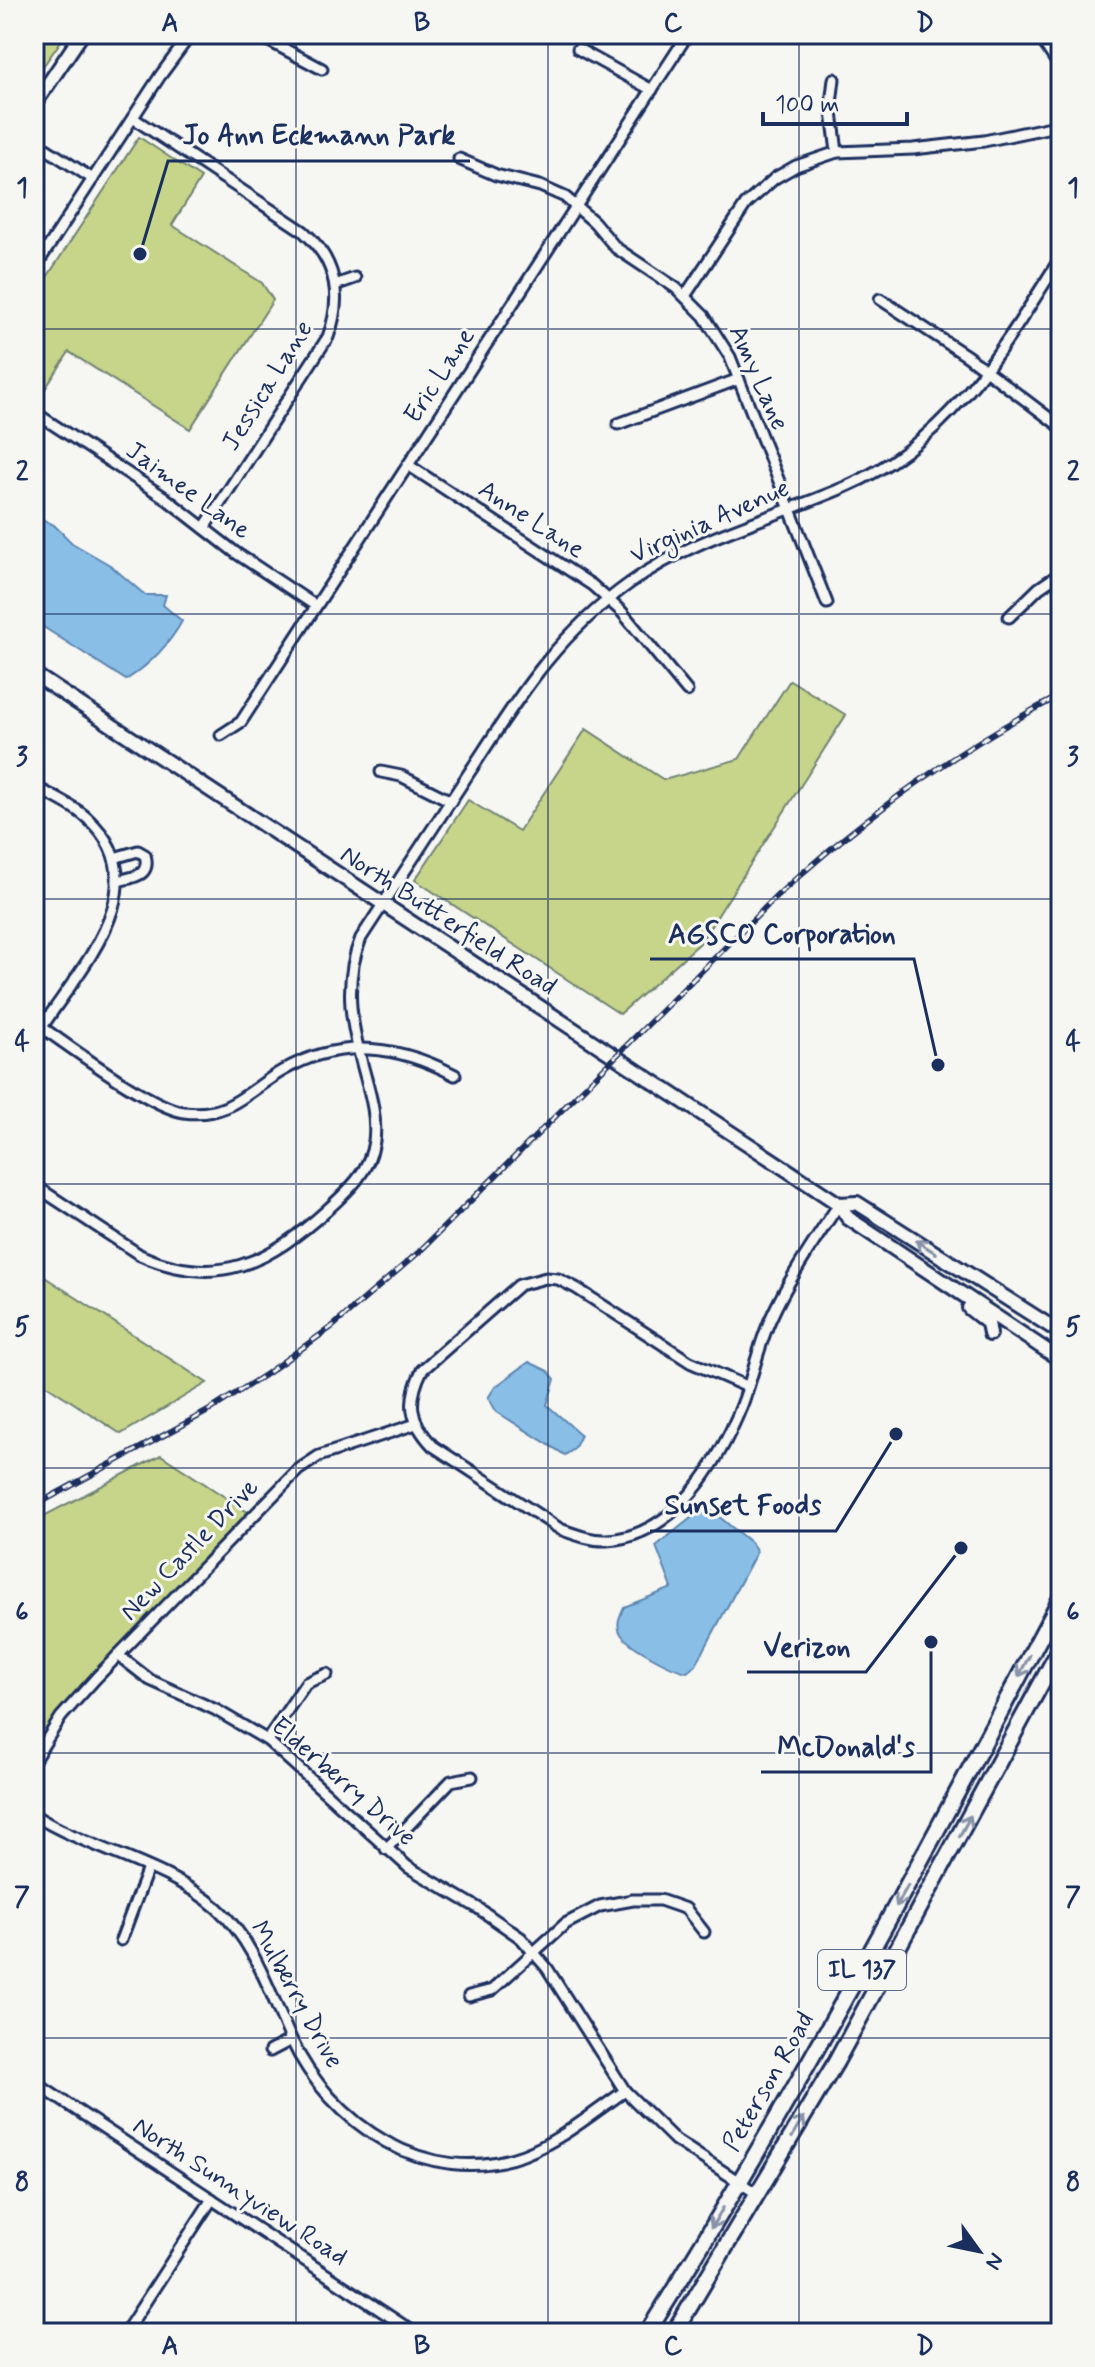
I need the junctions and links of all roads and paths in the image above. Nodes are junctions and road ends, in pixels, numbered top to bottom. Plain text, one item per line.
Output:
1 (82, 34) edge
2 (191, 34) edge
3 (256, 34) edge
4 (688, 34) edge
5 (1038, 34) edge
6 (578, 49) dead end
7 (322, 69) dead end
8 (1061, 69) edge
9 (834, 79) dead end
10 (652, 90) junction
11 (34, 105) edge
12 (133, 118) junction
13 (1061, 125) edge
14 (34, 141) edge
15 (837, 152) junction
16 (459, 159) dead end
17 (93, 179) junction
18 (576, 206) junction
19 (1061, 257) edge
20 (34, 269) edge
21 (355, 278) dead end
22 (335, 285) junction
23 (685, 296) junction
24 (880, 299) dead end
25 (986, 371) junction
26 (739, 379) junction
27 (34, 412) edge
28 (618, 424) dead end
29 (1061, 427) edge
30 (408, 465) junction
31 (790, 509) junction
32 (204, 528) junction
33 (1061, 573) edge
34 (609, 599) junction
35 (827, 603) dead end
36 (316, 606) junction
37 (1009, 617) dead end
38 (34, 674) edge
39 (687, 691) dead end
40 (221, 735) dead end
41 (381, 772) dead end
42 (34, 786) edge
43 (451, 801) junction
44 (114, 858) junction
45 (117, 881) junction
46 (383, 904) junction
47 (38, 1024) edge
48 (358, 1049) junction
49 (455, 1075) dead end
50 (34, 1185) edge
51 (839, 1204) junction
52 (905, 1256) junction
53 (992, 1289) junction
54 (1008, 1325) junction
55 (1061, 1333) edge
56 (990, 1334) dead end
57 (1061, 1360) edge
58 (748, 1387) junction
59 (416, 1424) junction
60 (1061, 1598) edge
61 (1061, 1647) edge
62 (118, 1655) junction
63 (327, 1674) dead end
64 (267, 1740) junction
65 (34, 1760) edge
66 (472, 1777) dead end
67 (34, 1815) edge
68 (386, 1849) junction
69 (148, 1868) junction
70 (704, 1932) dead end
71 (121, 1940) dead end
72 (533, 1952) junction
73 (469, 1996) dead end
74 (291, 2040) junction
75 (270, 2051) dead end
76 (38, 2084) edge
77 (625, 2091) junction
78 (34, 2100) edge
79 (739, 2182) junction
80 (759, 2195) junction
81 (212, 2199) junction
82 (396, 2321) junction
83 (125, 2333) edge
84 (389, 2333) edge
85 (415, 2333) edge
86 (647, 2333) edge
87 (674, 2333) edge

1 - 11 main road
2 - 12 street
3 - 7 street
4 - 10 street, Eric Lane
5 - 8 street
6 - 10 street
9 - 15 street
10 - 18 street, Eric Lane
12 - 17 street
12 - 22 street, Jessica Lane
13 - 15 street
14 - 17 street
15 - 23 street
16 - 18 street, Amy Lane
17 - 20 street
18 - 23 street, Amy Lane
18 - 30 street, Eric Lane
19 - 25 street, Virginia Avenue
21 - 22 street
22 - 32 street, Jessica Lane
23 - 26 street, Amy Lane
24 - 25 street
25 - 29 street
25 - 31 street, Virginia Avenue
26 - 28 street
26 - 31 street, Amy Lane
27 - 32 street, Jaimee Lane
30 - 34 street, Anne Lane
30 - 36 street, Eric Lane
31 - 34 street, Virginia Avenue
31 - 35 street, Amy Lane
32 - 36 street, Jaimee Lane
33 - 37 street
34 - 39 street, Anne Lane
34 - 43 street, Virginia Avenue
36 - 40 street, Eric Lane
38 - 46 main road, North Butterfield Road
41 - 43 street
42 - 44 street
43 - 46 street, Virginia Avenue
44 - 45 street
44 - 45 street
45 - 47 street
46 - 48 street, Virginia Avenue
46 - 51 main road, North Butterfield Road
47 - 48 street
48 - 49 street
48 - 50 street, Virginia Avenue
51 - 52 main road, North Butterfield Road
53 -> 51 main road, North Butterfield Road
51 - 58 street
52 - 54 main road, North Butterfield Road
52 - 56 main road
53 - 54 main road
53 - 55 main road, North Butterfield Road
54 - 57 main road, North Butterfield Road
58 - 59 street
58 - 59 street
59 - 62 street, New Castle Drive
60 -> 79 main road, Peterson Road / IL 137
80 -> 61 main road, Peterson Road / IL 137
62 - 64 street, Elderberry Drive
62 - 65 street, New Castle Drive
63 - 64 street
64 - 68 street, Elderberry Drive
66 - 68 street
67 - 69 street, Mulberry Drive
68 - 72 street, Elderberry Drive
69 - 71 street
69 - 74 street, Mulberry Drive
70 - 72 street
72 - 73 street
72 - 77 street
74 - 75 street
74 - 77 street, Mulberry Drive
76 - 78 street
76 - 81 street, North Sunnyview Road
77 - 79 street
79 - 80 street
79 -> 86 main road, Peterson Road / IL 137
80 - 87 main road, Peterson Road / IL 137
81 - 82 street, North Sunnyview Road
81 - 83 street
82 - 84 street
82 - 85 street, North Sunnyview Road

